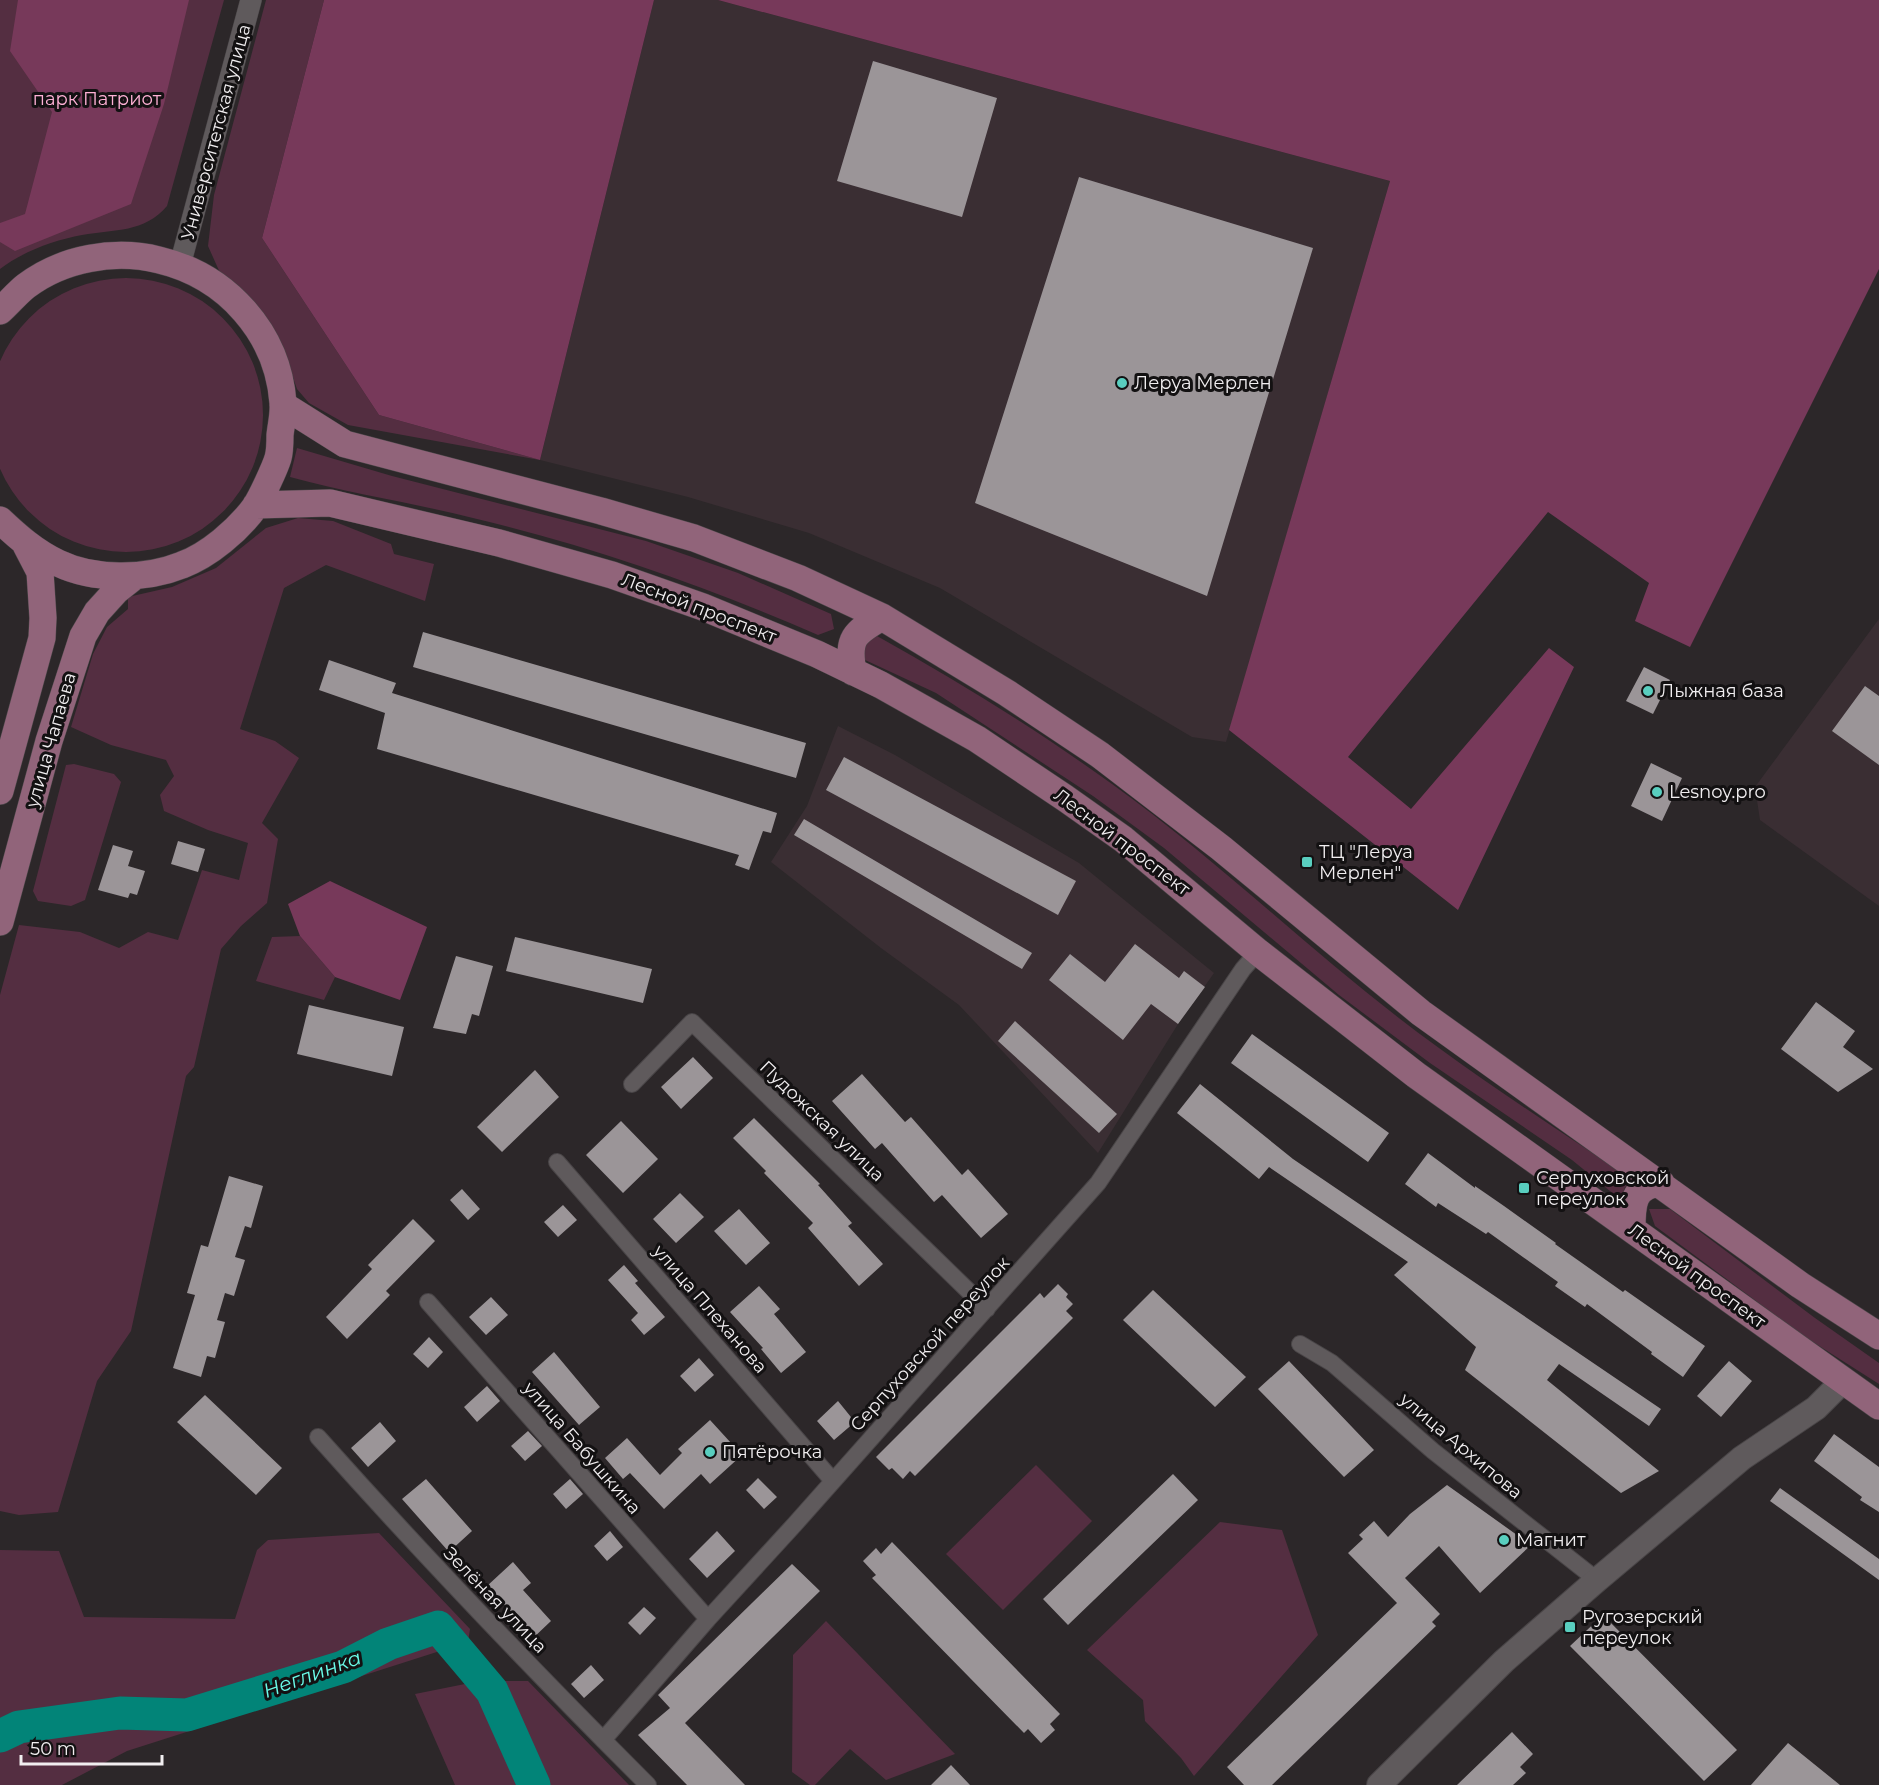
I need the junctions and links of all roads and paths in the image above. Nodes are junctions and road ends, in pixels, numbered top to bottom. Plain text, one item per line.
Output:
1 (251, 0) edge
2 (180, 265) junction
3 (0, 311) edge
4 (284, 405) junction
5 (256, 506) junction
6 (0, 520) edge
7 (26, 545) junction
8 (135, 576) junction
9 (838, 597) junction
10 (882, 617) junction
11 (817, 654) junction
12 (853, 672) junction
13 (2, 780) edge
14 (0, 922) edge
15 (1258, 952) junction
16 (632, 1084) dead end
17 (557, 1162) dead end
18 (1661, 1183) junction
19 (1632, 1229) junction
20 (428, 1302) dead end
21 (987, 1309) junction
22 (1879, 1336) edge
23 (1300, 1344) dead end
24 (1842, 1382) junction
25 (1879, 1406) edge
26 (318, 1437) dead end
27 (833, 1481) junction
28 (1597, 1580) junction
29 (708, 1619) junction
30 (603, 1740) junction
31 (648, 1785) edge
32 (1379, 1785) edge

1 - 2 street, Университетская улица
2 - 3 main road
2 - 4 main road
4 - 5 main road
4 - 9 main road
5 - 8 main road
5 - 11 main road, Лесной проспект
6 - 7 main road
7 - 8 main road
7 - 13 main road, улица Чапаева
8 - 14 main road, улица Чапаева
9 - 10 main road
9 - 11 main road
10 - 12 main road
10 - 18 main road
11 - 12 main road, Лесной проспект
12 - 15 main road, Лесной проспект
15 - 19 main road, Лесной проспект
15 - 21 street, Серпуховской переулок
16 - 21 street, Пудожская улица
17 - 27 street, улица Плеханова
18 - 19 main road
18 - 22 main road
19 - 24 main road, Лесной проспект
20 - 29 street, улица Бабушкина
21 - 27 street, Серпуховской переулок
23 - 28 street, улица Архипова
24 - 25 main road, Лесной проспект
24 - 28 main road
26 - 30 street, Зелёная улица
27 - 29 street, Серпуховской переулок
28 - 32 main road
29 - 30 street, Серпуховской переулок
30 - 31 street, Зелёная улица

